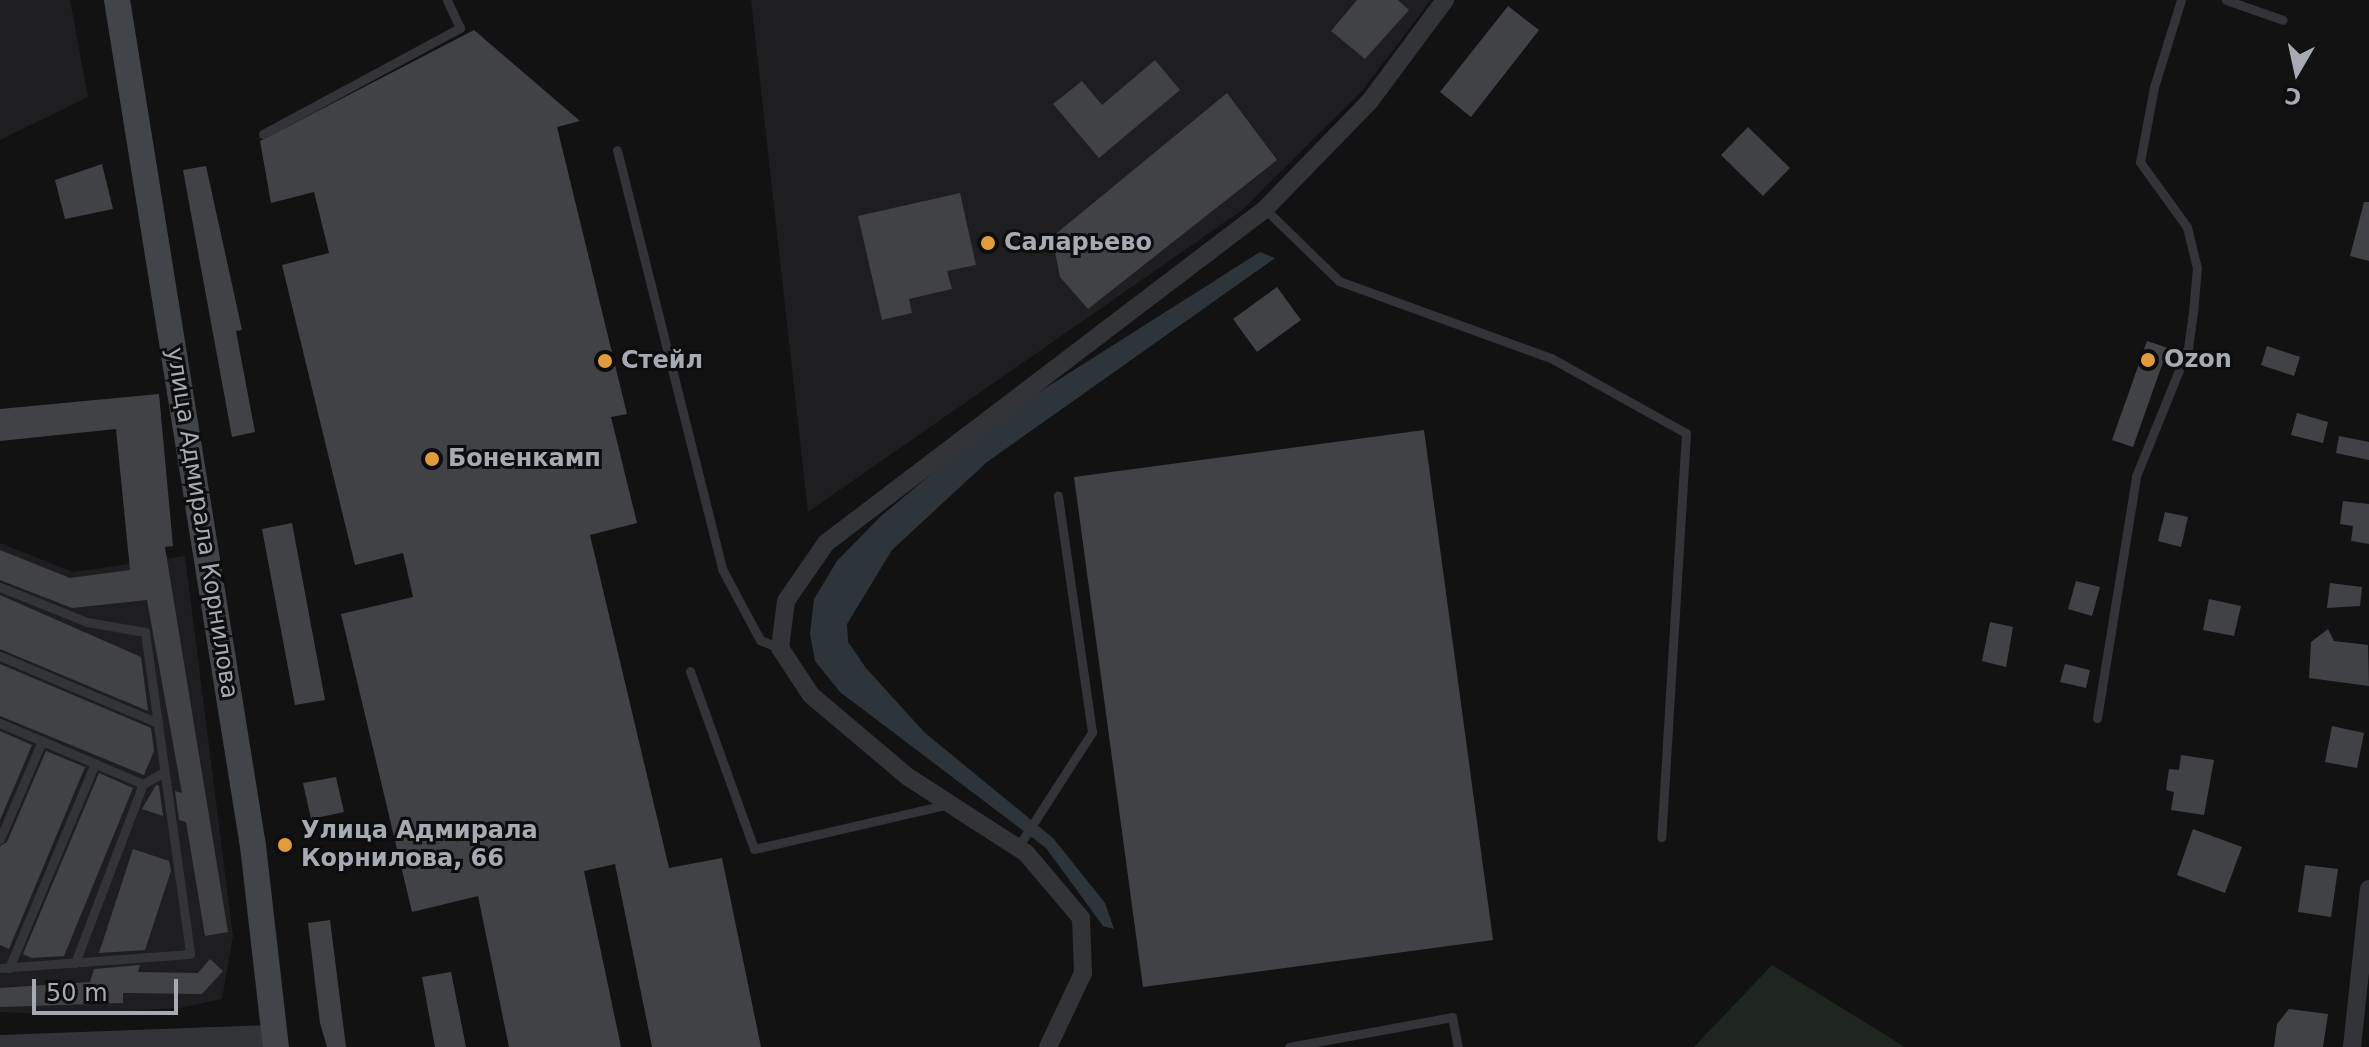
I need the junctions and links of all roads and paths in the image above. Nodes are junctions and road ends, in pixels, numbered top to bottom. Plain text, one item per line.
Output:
1 (117, 0) edge
2 (447, 0) edge
3 (1445, 0) edge
4 (2181, 0) edge
5 (2226, 0) edge
6 (2283, 20) dead end
7 (263, 134) dead end
8 (617, 150) dead end
9 (1265, 209) junction
10 (1058, 495) dead end
11 (0, 587) edge
12 (780, 648) junction
13 (0, 656) edge
14 (690, 671) dead end
15 (2097, 718) dead end
16 (0, 723) edge
17 (158, 723) junction
18 (42, 741) junction
19 (95, 763) junction
20 (164, 772) junction
21 (143, 784) junction
22 (952, 803) junction
23 (1661, 837) dead end
24 (0, 839) edge
25 (1018, 847) junction
26 (2369, 889) edge
27 (75, 963) junction
28 (4, 968) edge
29 (275, 1042) edge
30 (0, 1047) edge
31 (1048, 1047) edge
32 (1289, 1047) edge
33 (1458, 1047) edge
34 (2352, 1047) edge

1 - 29 main road, улица Адмирала Корнилова
2 - 7 lane
3 - 9 street
4 - 15 lane
5 - 6 lane
8 - 12 lane
9 - 12 street
9 - 23 lane
10 - 25 lane
11 - 17 lane
12 - 22 street
13 - 17 lane
14 - 22 lane
16 - 18 lane
17 - 20 lane
18 - 19 lane
18 - 24 lane
19 - 21 lane
19 - 28 lane
20 - 21 lane
20 - 27 lane
21 - 27 lane
22 - 25 street
25 - 31 street
26 - 34 street
27 - 28 lane
29 - 30 street
32 - 33 lane

